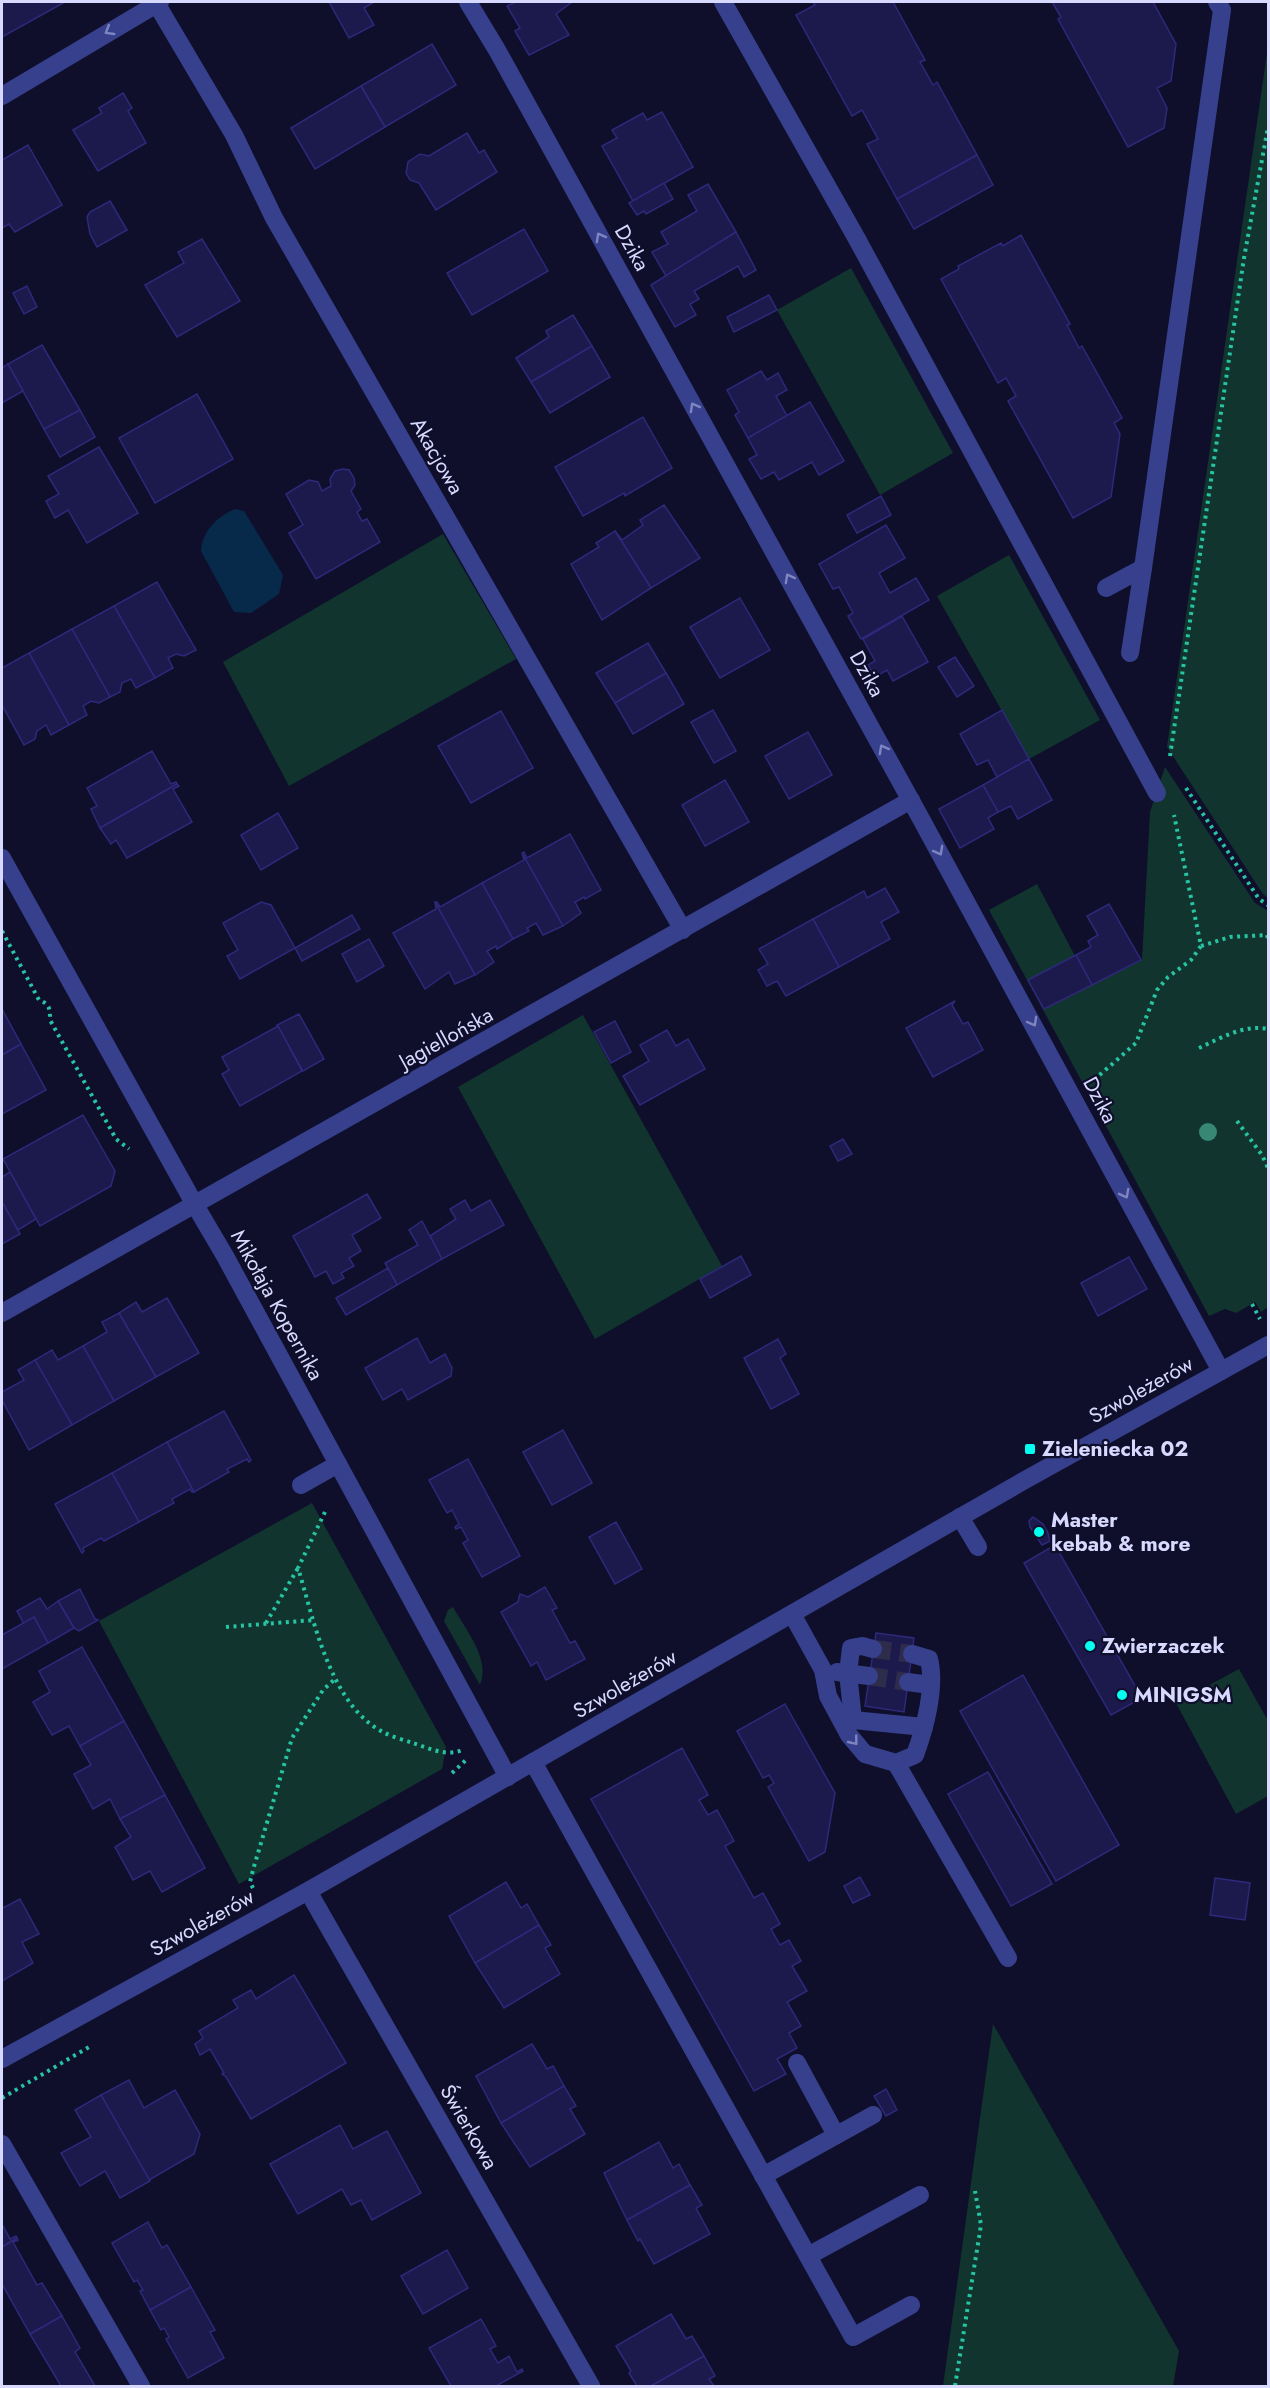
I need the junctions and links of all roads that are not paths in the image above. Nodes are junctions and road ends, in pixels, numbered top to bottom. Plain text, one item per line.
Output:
1 (158, 2) edge
2 (468, 2) edge
3 (723, 2) edge
4 (1221, 4) edge
5 (2, 96) edge
6 (1143, 568) junction
7 (1106, 588) dead end
8 (1130, 653) dead end
9 (1157, 793) dead end
10 (911, 800) junction
11 (2, 858) edge
12 (683, 930) junction
13 (195, 1205) junction
14 (2, 1313) edge
15 (1269, 1345) edge
16 (1221, 1371) junction
17 (338, 1464) junction
18 (301, 1485) dead end
19 (960, 1517) junction
20 (978, 1547) dead end
21 (792, 1614) junction
22 (873, 1649) tunnel mouth
23 (912, 1654) tunnel mouth
24 (823, 1670) junction
25 (848, 1673) junction
26 (869, 1676) tunnel mouth
27 (908, 1682) tunnel mouth
28 (930, 1685) junction
29 (924, 1727) junction
30 (533, 1762) junction
31 (896, 1763) junction
32 (507, 1777) junction
33 (308, 1891) junction
34 (1008, 1958) dead end
35 (2, 2059) edge
36 (797, 2063) dead end
37 (873, 2115) dead end
38 (836, 2135) junction
39 (2, 2144) edge
40 (763, 2176) junction
41 (920, 2195) dead end
42 (808, 2256) junction
43 (911, 2305) dead end
44 (141, 2386) edge
45 (591, 2386) edge

1 -> 5 street
1 - 12 street, Akacjowa
10 -> 2 street, Dzika
3 - 9 street
4 - 6 street
6 - 7 street
6 - 8 street
10 - 12 street, Jagiellońska
10 -> 16 street, Dzika
11 - 13 street, Mikołaja Kopernika
12 - 13 street, Jagiellońska
13 - 14 street, Jagiellońska
13 - 17 street, Mikołaja Kopernika
15 - 16 street, Szwoleżerów
16 - 19 street, Szwoleżerów
17 - 18 street
17 - 32 street, Mikołaja Kopernika
19 - 20 street
19 - 21 street, Szwoleżerów
21 - 24 street
21 - 30 street, Szwoleżerów
22 - 25 street
23 - 28 street
24 - 25 street
24 -> 31 street
25 - 26 street
25 - 29 street
27 - 28 street
28 - 29 street
29 - 31 street
30 - 32 street, Szwoleżerów
30 - 40 street
31 - 34 street
32 - 33 street, Szwoleżerów
33 - 35 street, Szwoleżerów
33 - 45 street, Świerkowa
36 - 38 street
37 - 38 street
38 - 40 street
39 - 44 street
40 - 42 street
41 - 42 street
42 - 43 street

